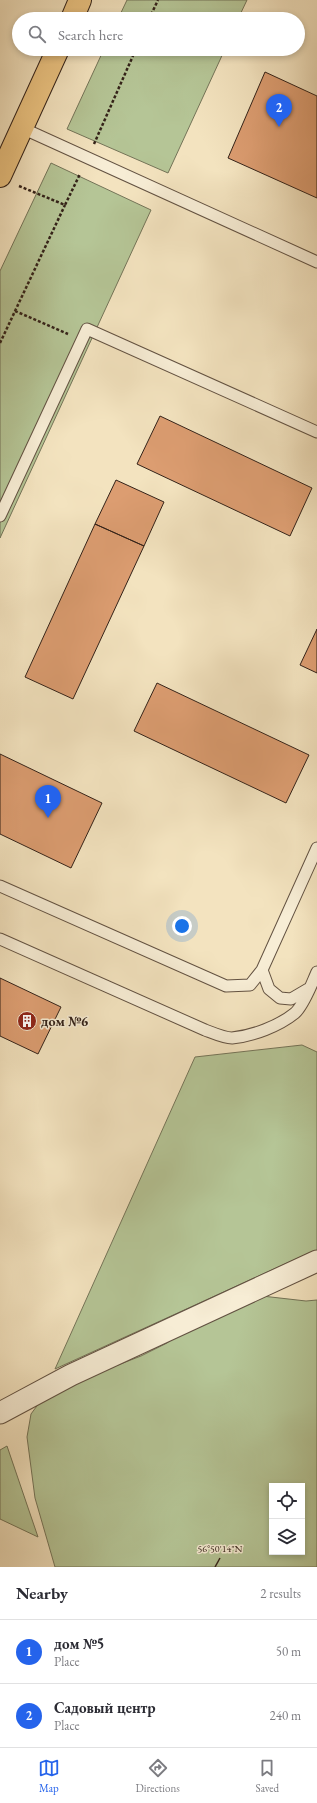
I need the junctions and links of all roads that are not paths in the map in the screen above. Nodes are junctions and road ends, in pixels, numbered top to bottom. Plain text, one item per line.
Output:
1 (80, 0) edge
2 (75, 12) edge
3 (55, 56) edge
4 (22, 128) junction
5 (0, 176) edge
6 (317, 262) edge
7 (317, 432) edge
8 (0, 516) edge
9 (317, 848) edge
10 (0, 886) edge
11 (0, 939) edge
12 (262, 970) junction
13 (317, 972) edge
14 (310, 988) junction
15 (317, 1261) edge
16 (0, 1412) edge

1 - 2 main road
3 - 4 main road
4 - 5 main road
4 - 6 lane
7 - 8 lane
9 - 12 lane
10 - 12 lane
11 - 14 lane
12 - 14 lane
13 - 14 lane
15 - 16 street

